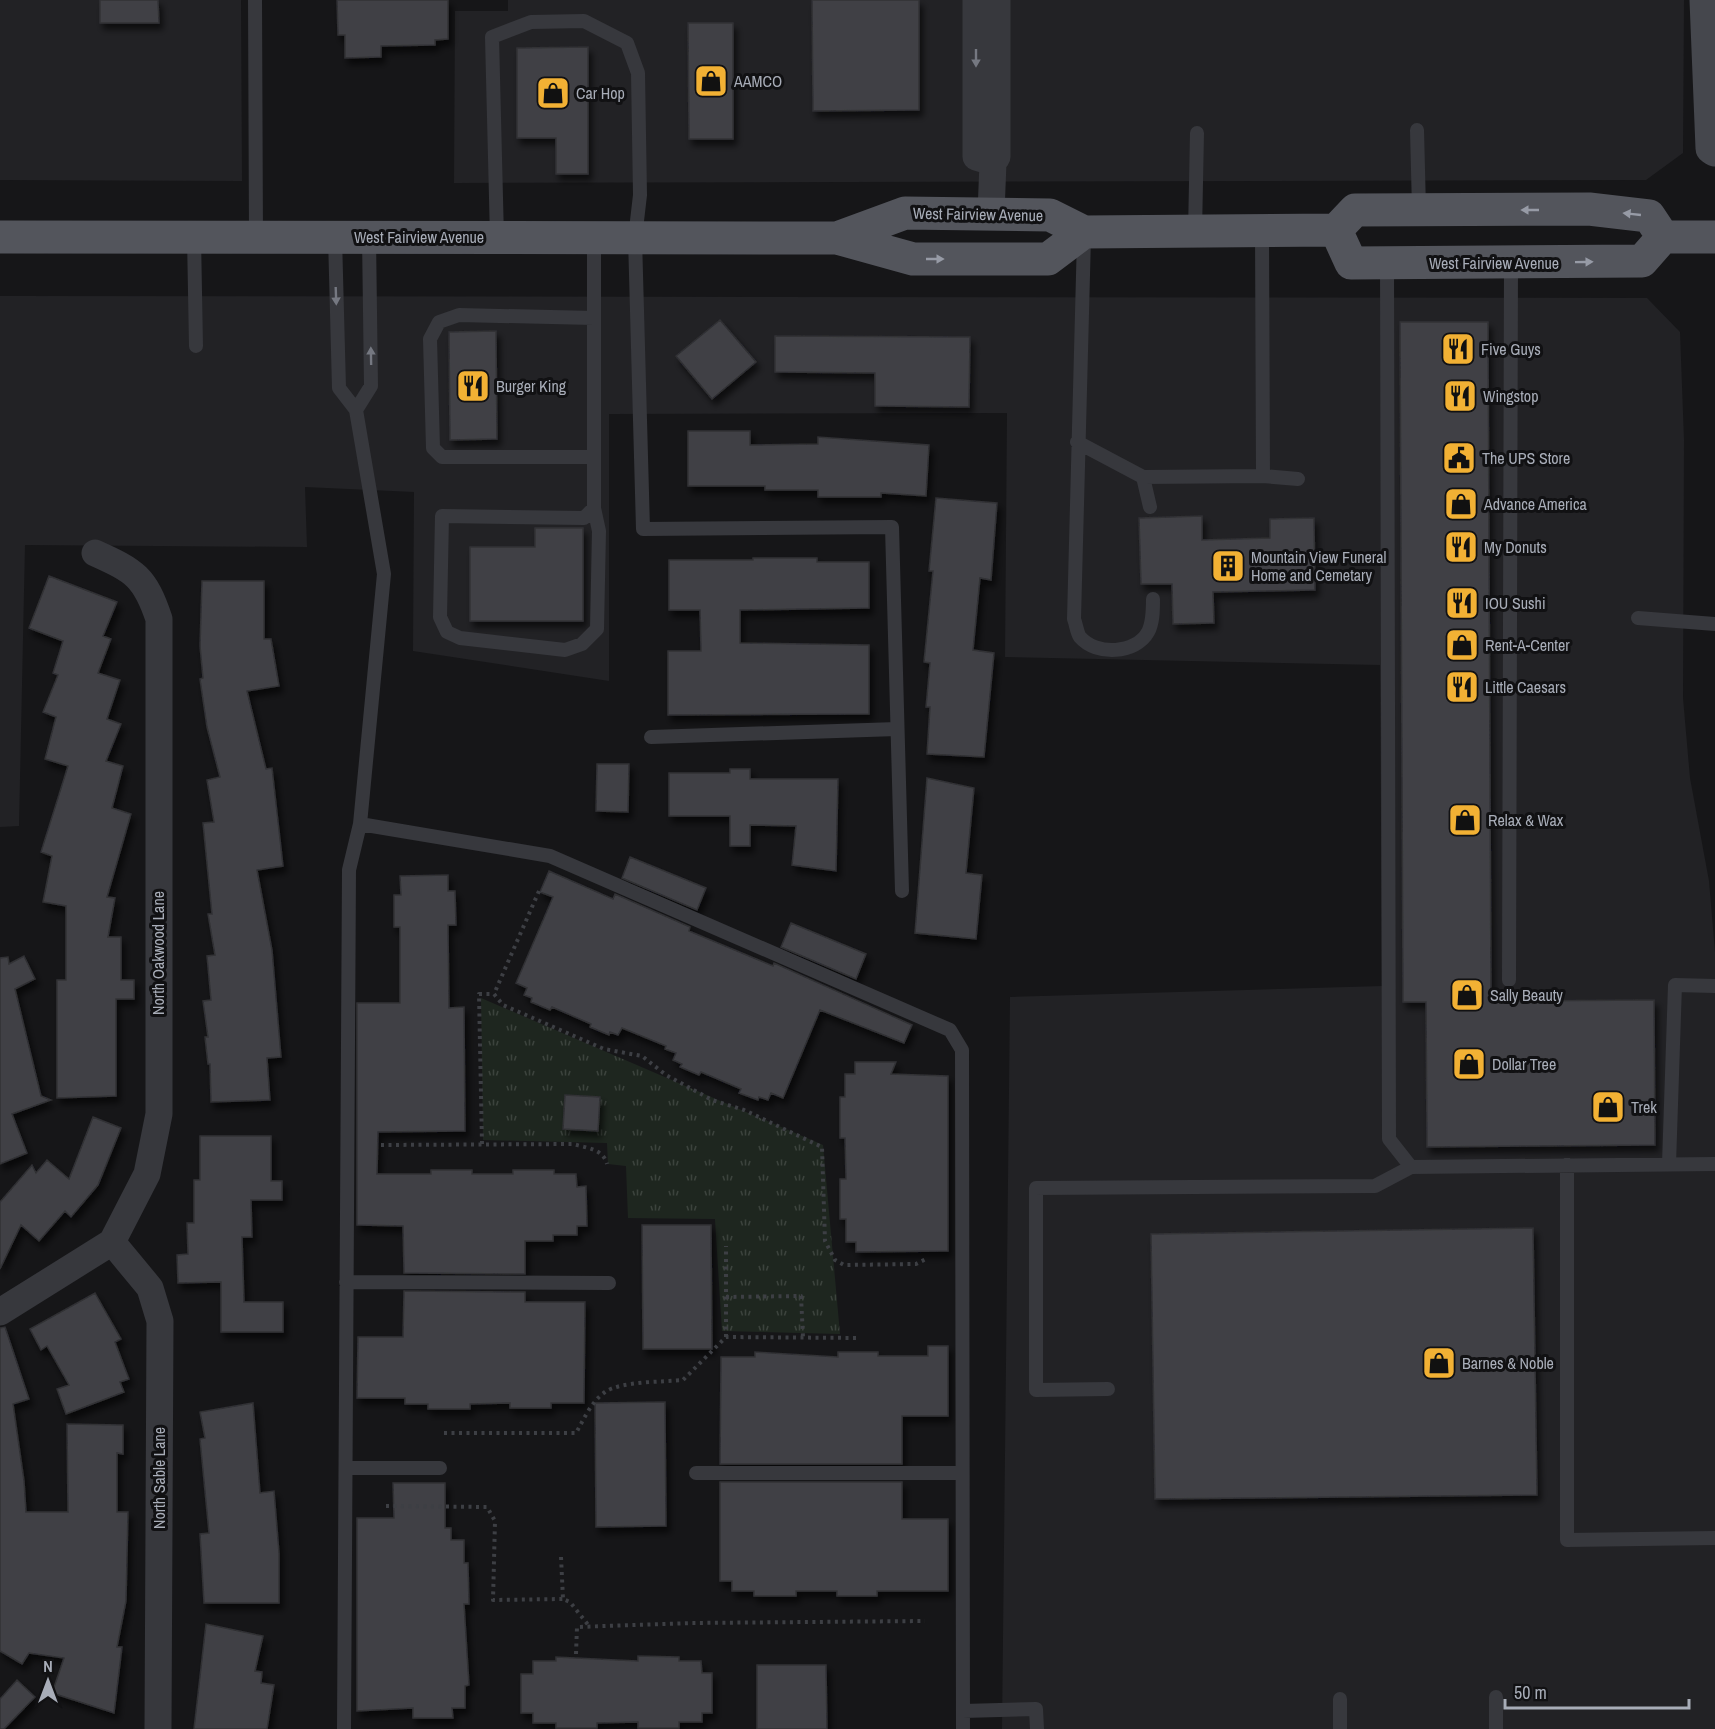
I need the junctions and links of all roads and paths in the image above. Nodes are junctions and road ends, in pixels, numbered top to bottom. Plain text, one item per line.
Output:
1 (255, 0) edge
2 (976, 0) edge
3 (997, 0) edge
4 (1706, 0) edge
5 (1417, 130) dead end
6 (1197, 133) dead end
7 (1715, 150) edge
8 (993, 162) junction
9 (1419, 211) junction
10 (991, 213) junction
11 (1262, 230) junction
12 (1336, 230) junction
13 (1084, 232) junction
14 (1195, 232) junction
15 (0, 237) edge
16 (194, 237) junction
17 (256, 237) junction
18 (335, 237) junction
19 (369, 237) junction
20 (1663, 237) junction
21 (1715, 237) edge
22 (497, 238) junction
23 (594, 238) junction
24 (635, 238) junction
25 (837, 238) junction
26 (1387, 263) junction
27 (1511, 263) junction
28 (594, 318) junction
29 (196, 346) dead end
30 (356, 410) junction
31 (1077, 442) junction
32 (594, 457) junction
33 (1263, 476) junction
34 (1143, 477) junction
35 (1298, 479) dead end
36 (1150, 507) dead end
37 (594, 508) junction
38 (95, 553) dead end
39 (1153, 599) dead end
40 (1638, 618) dead end
41 (1715, 624) edge
42 (897, 729) junction
43 (651, 737) dead end
44 (360, 824) junction
45 (539, 891) dead end
46 (902, 891) dead end
47 (1509, 980) dead end
48 (1715, 986) edge
49 (495, 994) junction
50 (482, 1144) junction
51 (381, 1145) dead end
52 (607, 1164) dead end
53 (1670, 1164) junction
54 (1715, 1164) edge
55 (1567, 1165) junction
56 (1411, 1167) junction
57 (112, 1242) junction
58 (726, 1246) dead end
59 (927, 1259) dead end
60 (346, 1282) junction
61 (609, 1283) dead end
62 (726, 1297) junction
63 (0, 1312) edge
64 (726, 1337) junction
65 (803, 1337) junction
66 (858, 1338) dead end
67 (1108, 1389) dead end
68 (444, 1433) dead end
69 (346, 1468) junction
70 (440, 1468) dead end
71 (696, 1473) dead end
72 (962, 1473) junction
73 (386, 1506) dead end
74 (1715, 1538) edge
75 (561, 1557) dead end
76 (563, 1599) junction
77 (925, 1621) dead end
78 (589, 1626) junction
79 (576, 1654) dead end
80 (1496, 1697) dead end
81 (1340, 1699) dead end
82 (963, 1710) junction
83 (158, 1729) edge
84 (344, 1729) edge
85 (963, 1729) edge
86 (1037, 1729) edge
87 (1340, 1729) edge
88 (1496, 1729) edge

1 - 17 lane
2 -> 8 street
3 - 8 street
4 - 7 main road
5 - 9 lane
6 - 14 lane
8 - 10 street
9 - 12 main road
20 -> 9 main road
10 - 13 main road, West Fairview Avenue
10 - 25 main road, West Fairview Avenue
11 - 12 main road, West Fairview Avenue
11 - 14 main road, West Fairview Avenue
11 - 33 lane
12 - 26 main road, West Fairview Avenue
13 - 14 main road, West Fairview Avenue
25 -> 13 main road, West Fairview Avenue
13 - 31 lane
15 - 16 main road, West Fairview Avenue
16 - 17 main road, West Fairview Avenue
16 - 29 lane
17 - 18 main road, West Fairview Avenue
18 - 19 main road, West Fairview Avenue
18 -> 30 lane
19 - 22 main road, West Fairview Avenue
30 -> 19 lane
20 - 21 main road
27 -> 20 main road, West Fairview Avenue
22 - 23 main road, West Fairview Avenue
22 - 24 lane
23 - 24 main road, West Fairview Avenue
23 - 28 lane
24 - 25 main road, West Fairview Avenue
24 - 42 lane
26 - 27 main road, West Fairview Avenue
26 - 56 lane
27 - 47 lane
28 - 32 lane
28 - 32 lane
30 - 44 lane
31 - 34 lane
31 - 39 lane
32 - 37 lane
33 - 34 lane
33 - 35 lane
34 - 36 lane
37 - 37 lane
38 - 57 street, North Oakwood Lane
40 - 41 lane
42 - 43 lane
42 - 46 lane
44 - 60 lane
44 - 72 lane
45 - 49 path
48 - 53 lane
49 - 50 path
49 - 59 path
50 - 51 path
50 - 52 path
53 - 54 lane
53 - 55 lane
55 - 56 lane
55 - 74 lane
56 - 67 lane
57 - 63 street
57 - 83 street, North Sable Lane
58 - 62 path
60 - 61 lane
60 - 69 lane
62 - 64 path
62 - 65 path
64 - 65 path
64 - 68 path
65 - 66 path
69 - 70 lane
69 - 84 lane
71 - 72 lane
72 - 82 lane
73 - 76 path
75 - 76 path
76 - 78 path
77 - 78 path
78 - 79 path
80 - 88 lane
81 - 87 lane
82 - 85 lane
82 - 86 lane

